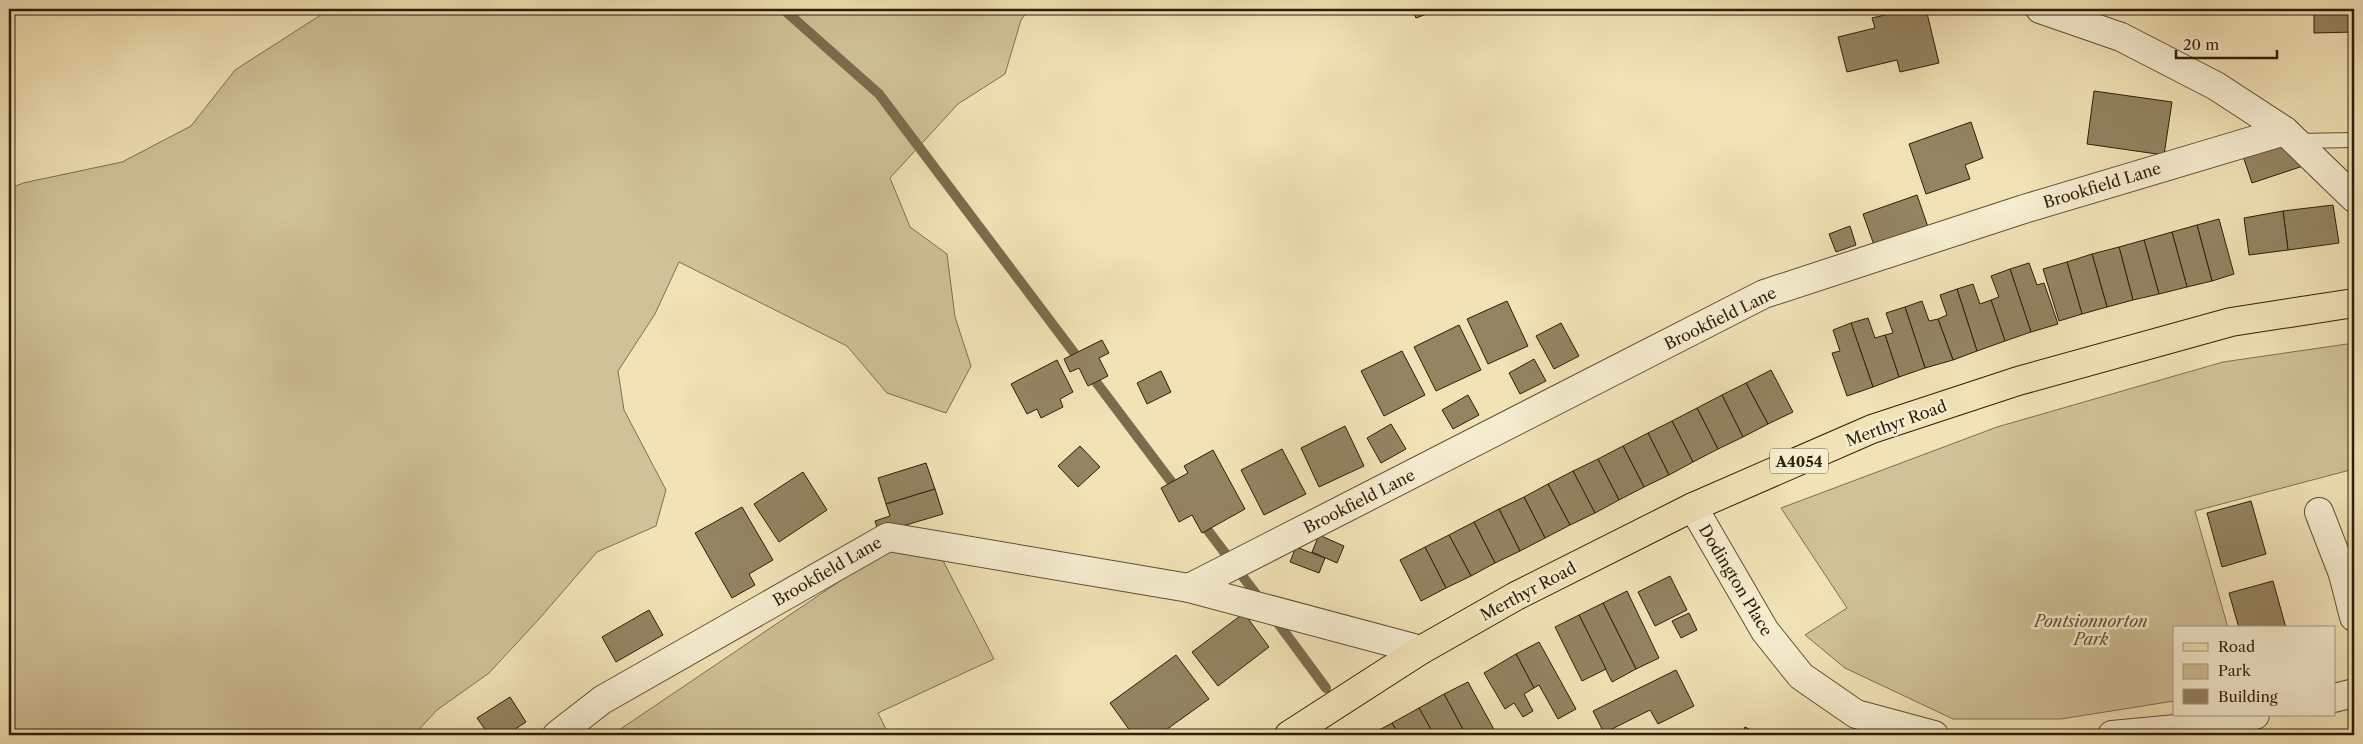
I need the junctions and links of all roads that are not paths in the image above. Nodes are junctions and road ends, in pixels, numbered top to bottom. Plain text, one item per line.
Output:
1 (2040, 9) edge
2 (2290, 136) junction
3 (2354, 140) edge
4 (2354, 198) edge
5 (2354, 303) edge
6 (1693, 507) junction
7 (2320, 512) dead end
8 (2349, 573) edge
9 (1189, 588) junction
10 (2354, 616) edge
11 (1421, 650) junction
12 (2354, 693) edge
13 (2336, 698) edge
14 (2251, 716) edge
15 (1296, 733) edge
16 (557, 735) edge
17 (1934, 735) edge
18 (2112, 735) edge

1 - 2 street
2 - 3 lane
2 - 4 street
2 - 9 street, Brookfield Lane
5 - 6 main road, Merthyr Road / A4054
6 - 11 main road, Merthyr Road / A4054
6 - 17 street, Dodington Place
7 - 8 street
8 - 10 street
9 - 11 street, Brookfield Lane
9 - 16 street, Brookfield Lane
11 - 15 main road, Merthyr Road / A4054
12 - 13 street
14 - 18 street

